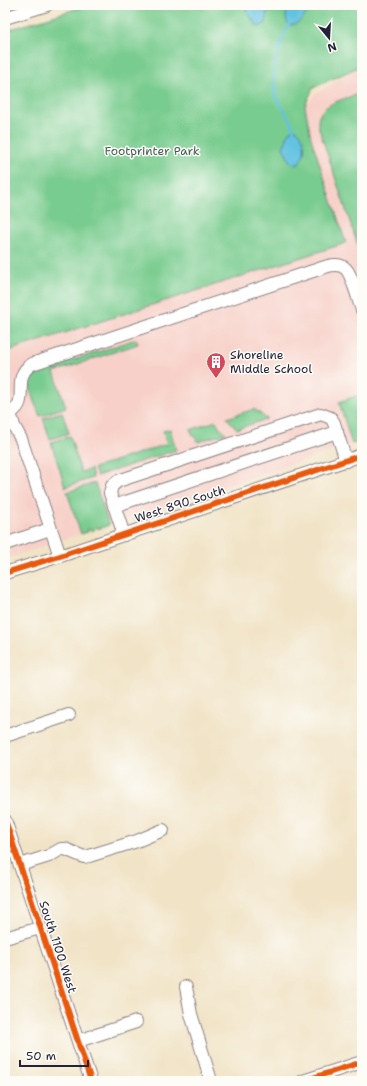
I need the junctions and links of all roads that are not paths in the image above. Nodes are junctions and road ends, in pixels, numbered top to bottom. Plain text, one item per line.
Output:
1 (47, 5) edge
2 (5, 18) edge
3 (362, 310) edge
4 (7, 414) edge
5 (337, 432) junction
6 (362, 455) edge
7 (346, 460) junction
8 (114, 506) junction
9 (50, 529) junction
10 (124, 535) junction
11 (5, 544) edge
12 (60, 556) junction
13 (5, 573) edge
14 (69, 715) dead end
15 (5, 736) edge
16 (5, 820) edge
17 (163, 830) dead end
18 (20, 865) junction
19 (40, 928) junction
20 (5, 938) edge
21 (186, 988) dead end
22 (136, 1022) dead end
23 (78, 1041) junction
24 (362, 1062) edge
25 (91, 1081) edge
26 (211, 1081) edge
27 (303, 1081) edge

1 - 2 street
3 - 4 street
4 - 9 street
5 - 7 street
5 - 8 street
5 - 8 street
6 - 7 street, West 890 South
7 - 10 street, West 890 South
8 - 10 street
9 - 11 street
9 - 12 street
10 - 12 street, West 890 South
12 - 13 street, West 890 South
14 - 15 street
16 - 18 street, South 1100 West
17 - 18 street
18 - 19 street, South 1100 West
19 - 20 street
19 - 23 street, South 1100 West
21 - 26 street
22 - 23 street
23 - 25 street, South 1100 West
24 - 27 street

